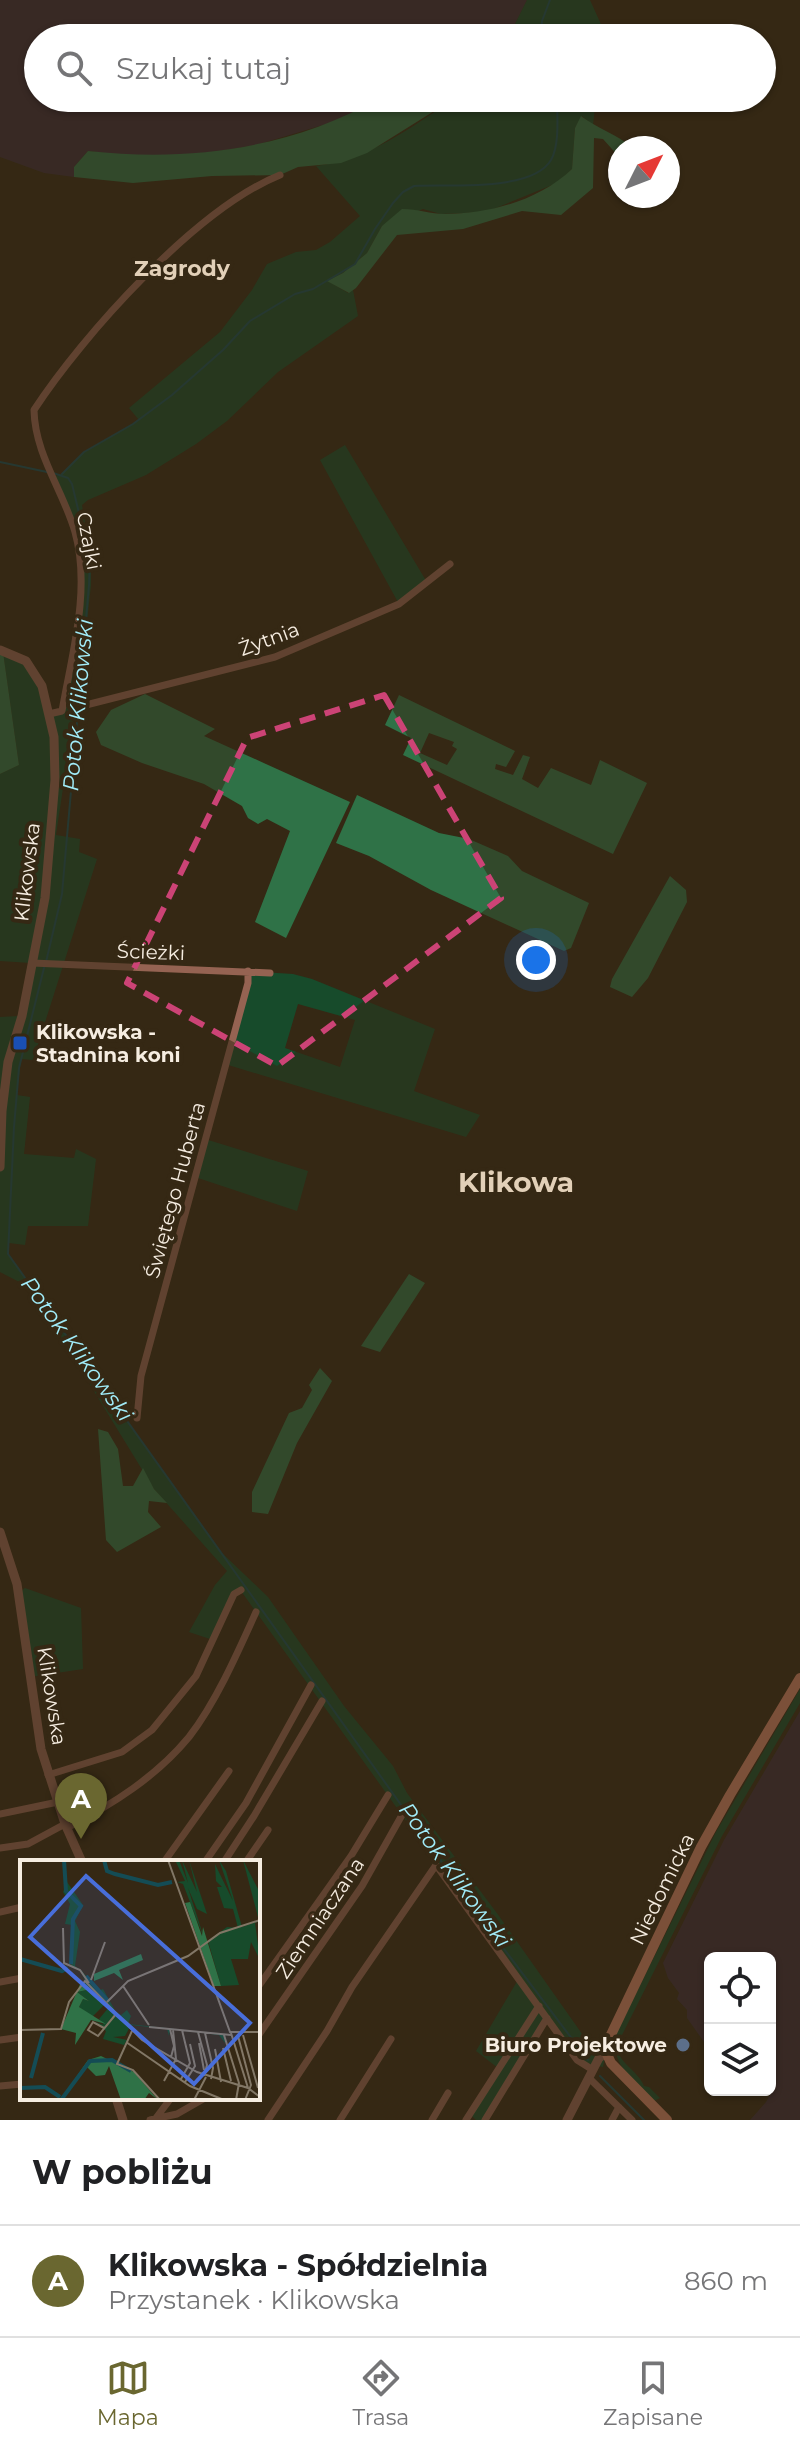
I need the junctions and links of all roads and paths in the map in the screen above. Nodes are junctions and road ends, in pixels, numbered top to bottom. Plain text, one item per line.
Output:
1 (280, 175) dead end
2 (450, 564) dead end
3 (0, 650) edge
4 (82, 706) dead end
5 (49, 714) junction
6 (37, 962) junction
7 (248, 971) junction
8 (270, 973) dead end
9 (1, 1111) edge
10 (0, 1167) edge
11 (137, 1418) dead end
12 (0, 1532) edge
13 (241, 1590) dead end
14 (256, 1612) dead end
15 (800, 1678) edge
16 (311, 1685) dead end
17 (322, 1701) dead end
18 (229, 1771) dead end
19 (48, 1775) junction
20 (388, 1795) dead end
21 (58, 1802) junction
22 (0, 1814) edge
23 (402, 1815) dead end
24 (66, 1826) junction
25 (268, 1830) dead end
26 (0, 1848) edge
27 (81, 1860) edge
28 (165, 1860) edge
29 (206, 1860) edge
30 (225, 1860) edge
31 (247, 1860) edge
32 (20, 1907) edge
33 (0, 1912) edge
34 (20, 1978) edge
35 (0, 1982) edge
36 (260, 1984) edge
37 (539, 2006) junction
38 (547, 2018) junction
39 (260, 2033) edge
40 (20, 2037) edge
41 (391, 2039) dead end
42 (0, 2040) edge
43 (606, 2052) junction
44 (591, 2074) junction
45 (20, 2084) edge
46 (0, 2086) edge
47 (448, 2093) dead end
48 (117, 2100) edge
49 (169, 2100) edge
50 (202, 2100) edge
51 (619, 2107) junction
52 (153, 2119) edge
53 (123, 2120) edge
54 (268, 2120) edge
55 (340, 2120) edge
56 (432, 2120) edge
57 (466, 2120) edge
58 (485, 2120) edge
59 (567, 2120) edge
60 (612, 2120) edge
61 (632, 2120) edge
62 (667, 2120) edge

1 - 5 street, Czajki
2 - 4 street, Żytnia
3 - 5 street, Klikowska
5 - 6 street, Klikowska
6 - 7 street, Ścieżki
6 - 9 street, Klikowska
7 - 8 street, Ścieżki
7 - 11 street, Świętego Huberta
9 - 10 street, Klikowska
12 - 19 street, Klikowska
13 - 19 street
14 - 24 street
15 - 43 main road, Niedomicka
16 - 29 street
17 - 30 street
18 - 28 street
19 - 21 street, Klikowska
20 - 36 street, Ziemniaczana
21 - 22 street
21 - 24 street, Klikowska
23 - 39 street, Ziemniaczana
24 - 26 street
24 - 27 street, Klikowska
25 - 31 street
32 - 33 street
34 - 35 street
37 - 38 street
37 - 54 street
37 - 57 street
38 - 44 street
38 - 58 street
40 - 42 street
41 - 55 street
43 - 44 street, Niedomicka
43 - 62 main road
44 - 51 street
44 - 59 street, Niedomicka
45 - 46 street
47 - 56 street
48 - 53 street
49 - 52 street
50 - 52 street
51 - 60 street
51 - 61 street

